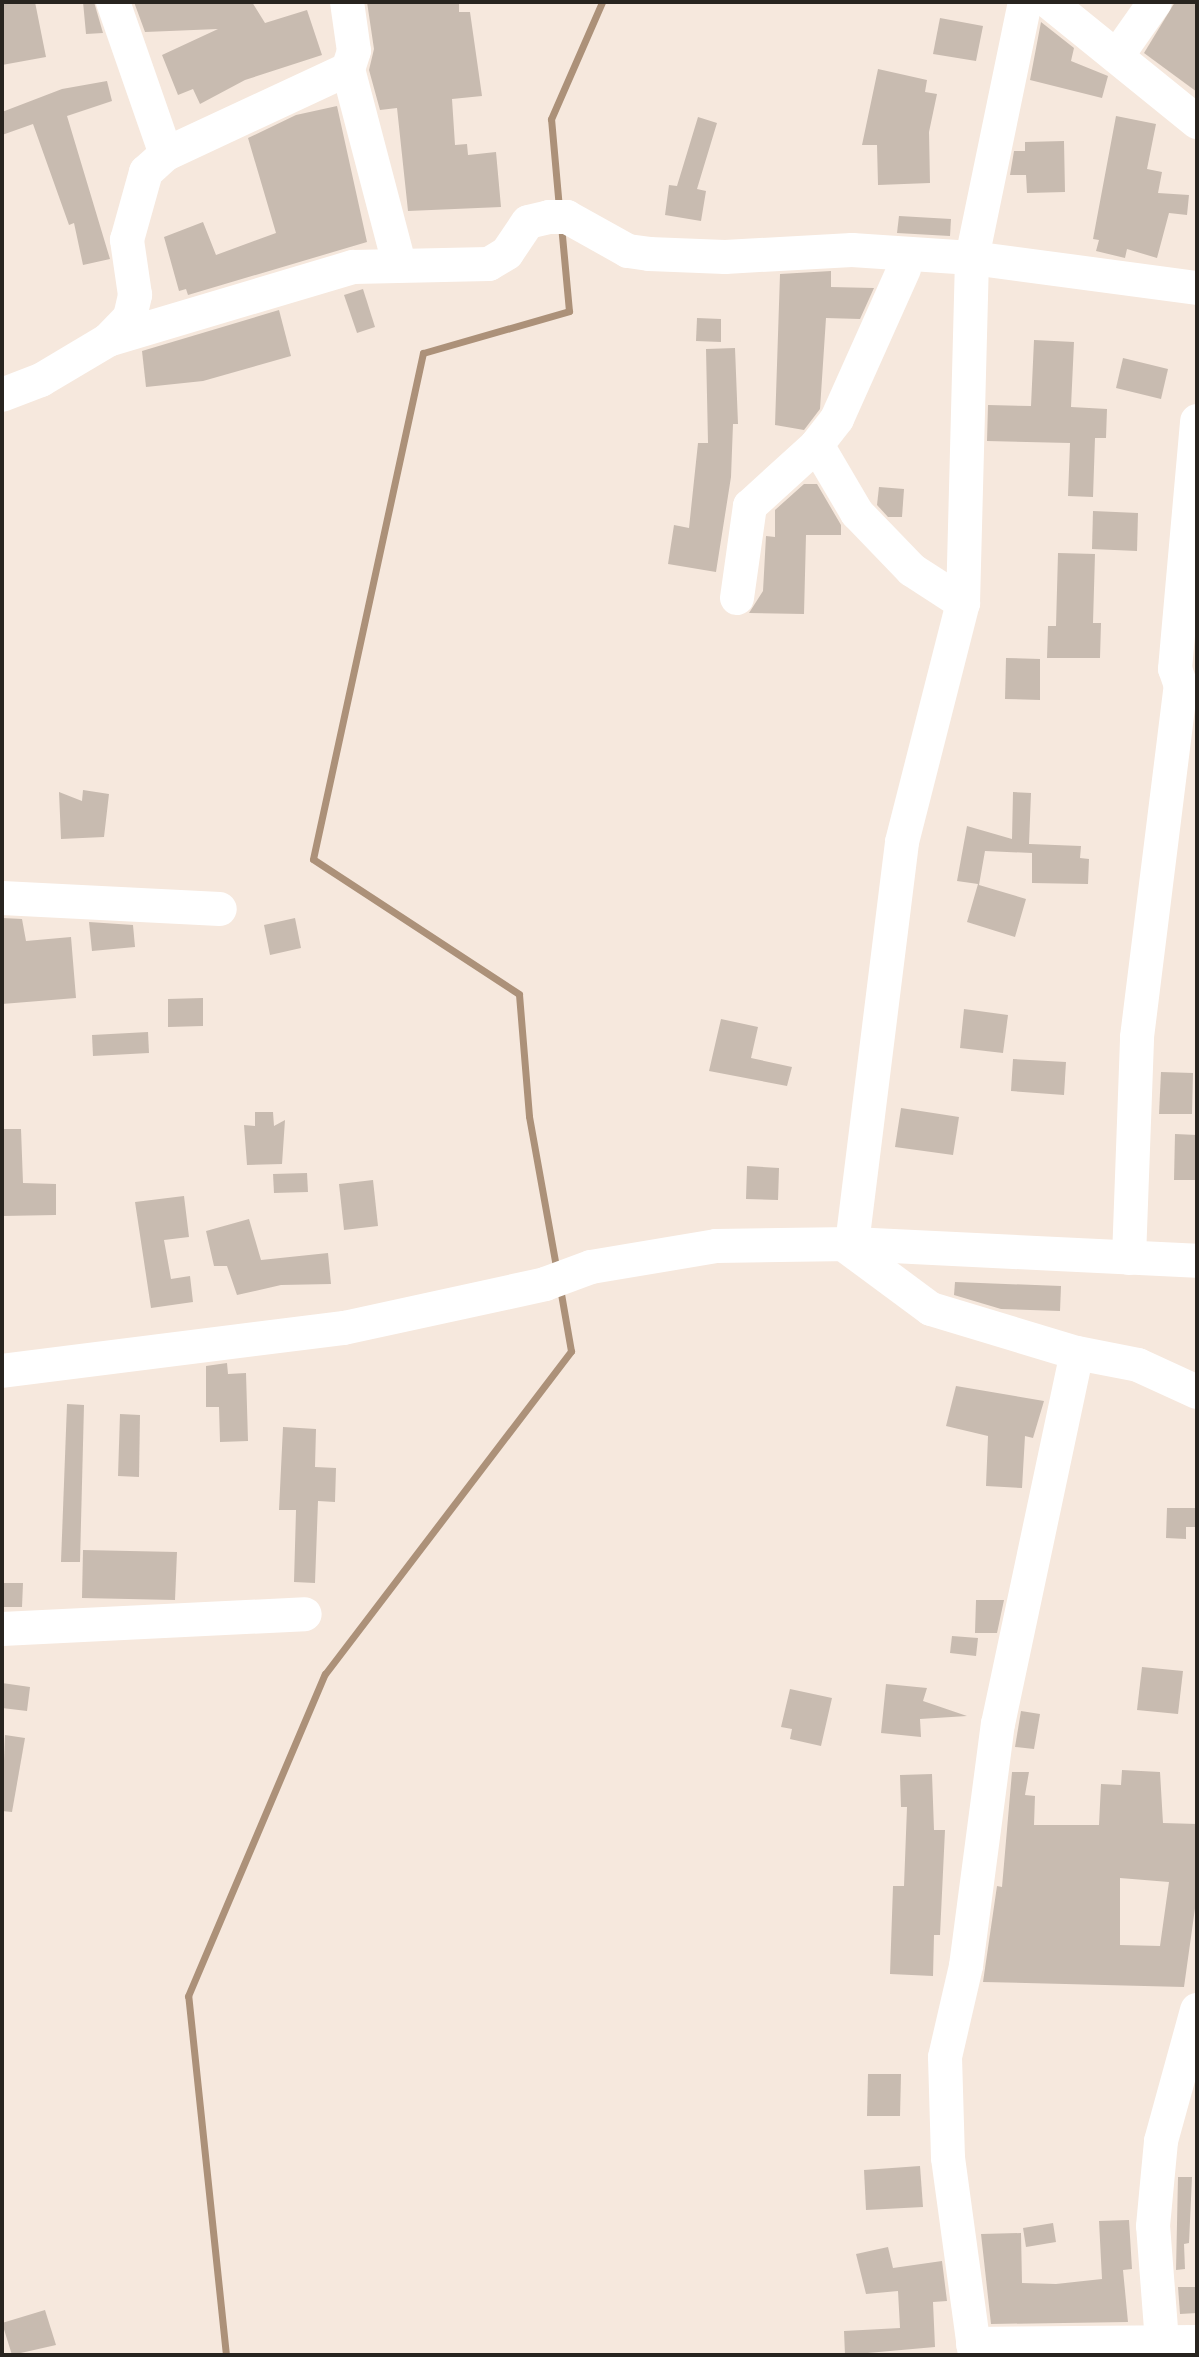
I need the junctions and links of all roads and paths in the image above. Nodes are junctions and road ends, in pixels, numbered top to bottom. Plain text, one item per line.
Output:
1 (113, 2) edge
2 (347, 2) edge
3 (1025, 2) edge
4 (1049, 2) edge
5 (1155, 2) edge
6 (1117, 56) junction
7 (348, 69) junction
8 (1197, 122) edge
9 (166, 154) junction
10 (782, 252) junction
11 (725, 257) junction
12 (972, 258) junction
13 (399, 263) junction
14 (904, 269) junction
15 (1197, 288) edge
16 (108, 340) junction
17 (2, 395) edge
18 (1197, 421) edge
19 (817, 445) junction
20 (737, 598) dead end
21 (963, 603) junction
22 (1189, 688) edge
23 (2, 898) edge
24 (220, 909) dead end
25 (848, 1244) junction
26 (1129, 1258) junction
27 (1197, 1261) edge
28 (1077, 1353) junction
29 (2, 1371) edge
30 (1197, 1392) edge
31 (305, 1614) dead end
32 (2, 1629) edge
33 (1197, 2010) edge
34 (1184, 2097) edge
35 (1197, 2342) edge
36 (1161, 2348) edge
37 (974, 2349) edge

1 - 9 street
2 - 7 street
3 - 12 street
4 - 6 street
5 - 6 street
6 - 8 street
7 - 9 street
7 - 13 street
9 - 16 street
10 - 11 street
10 - 12 street
10 - 14 street
11 - 13 street
11 - 14 street
12 - 15 street
12 - 21 street
13 - 16 street
14 - 19 street
16 - 17 street
18 - 22 street
19 - 20 street
19 - 21 street
21 - 25 street
22 - 26 street
23 - 24 street
25 - 26 street
25 - 28 street
25 - 29 street
26 - 27 street
28 - 30 street
28 - 37 street
31 - 32 street
33 - 34 street
34 - 36 street
35 - 36 street
36 - 37 street

